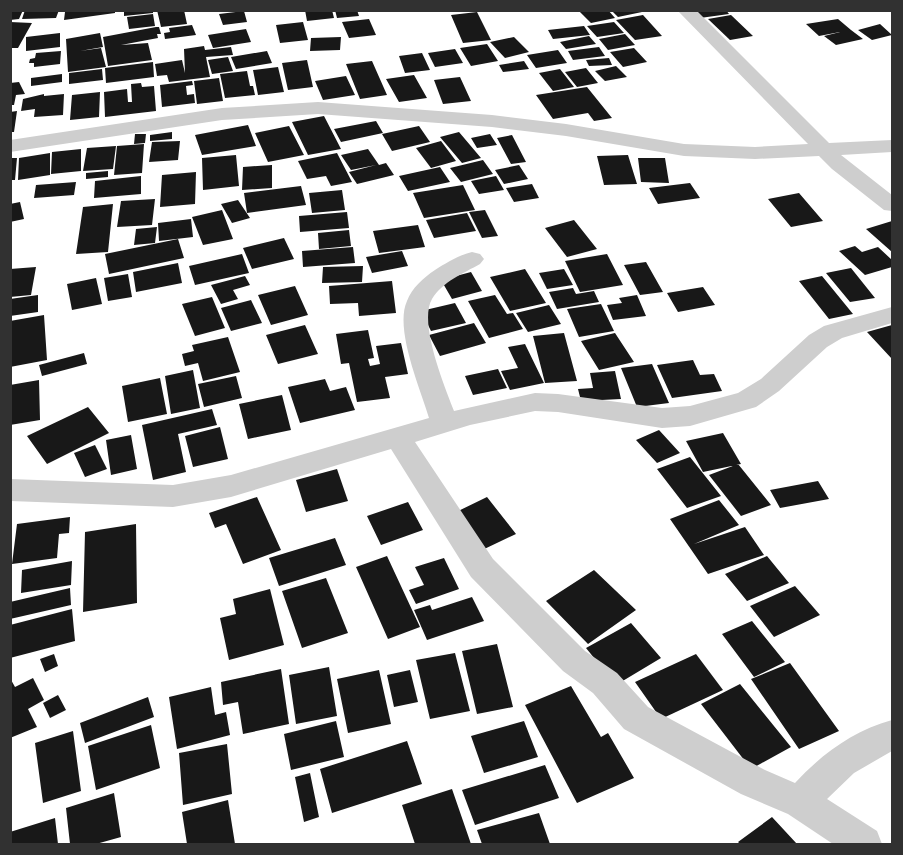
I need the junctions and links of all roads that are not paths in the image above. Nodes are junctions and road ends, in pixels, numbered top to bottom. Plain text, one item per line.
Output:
1 (685, 10) edge
2 (10, 146) edge
3 (892, 146) edge
4 (825, 151) junction
5 (892, 205) edge
6 (472, 259) dead end
7 (892, 315) edge
8 (444, 423) junction
9 (397, 437) junction
10 (10, 490) edge
11 (892, 735) edge
12 (801, 801) junction
13 (864, 844) edge

1 - 4 street
2 - 4 street
3 - 4 street
4 - 5 street
6 - 8 street
7 - 8 street
8 - 9 street
9 - 10 street
9 - 12 street
11 - 12 street
12 - 13 street

